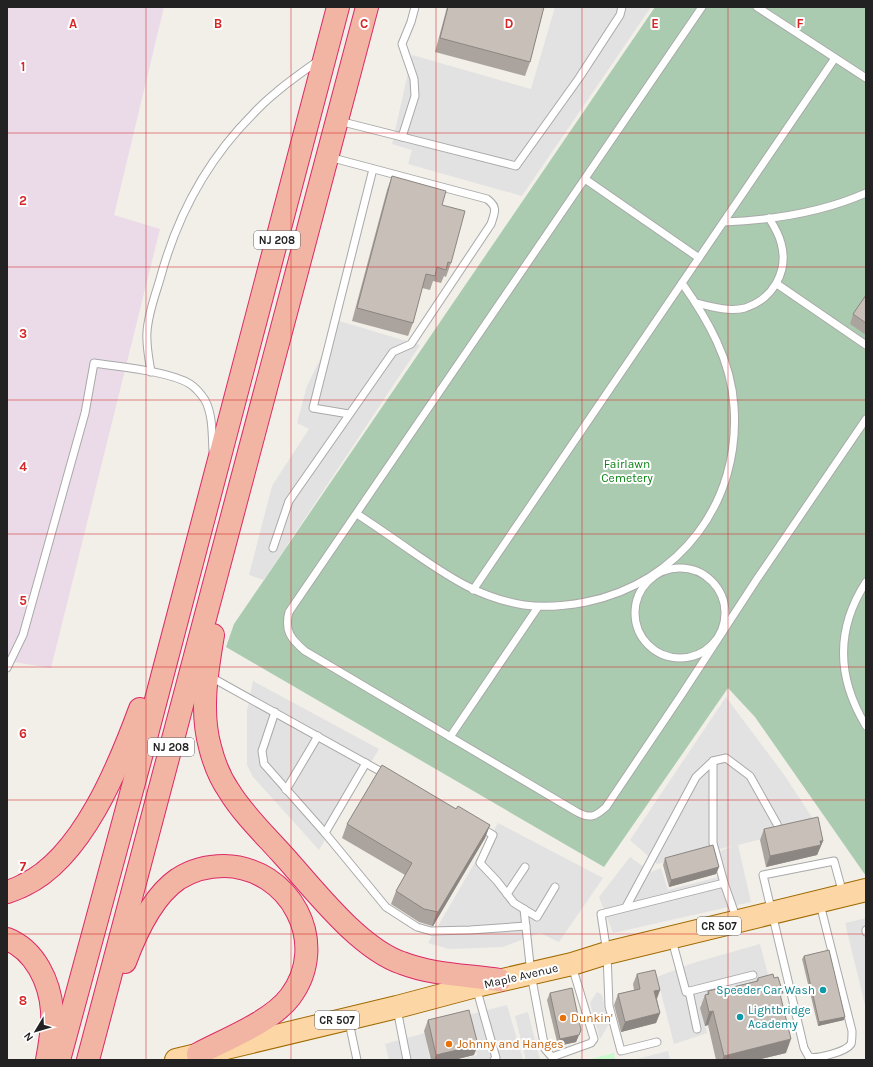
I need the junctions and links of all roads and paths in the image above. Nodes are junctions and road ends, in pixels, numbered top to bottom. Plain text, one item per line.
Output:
1 (338, 7) edge
2 (367, 7) edge
3 (415, 7) edge
4 (622, 7) edge
5 (702, 7) edge
6 (757, 7) edge
7 (325, 55) junction
8 (835, 58) junction
9 (866, 78) edge
10 (337, 120) junction
11 (402, 137) junction
12 (327, 156) junction
13 (373, 169) junction
14 (585, 179) junction
15 (866, 193) edge
16 (769, 218) junction
17 (724, 222) junction
18 (699, 258) junction
19 (682, 282) junction
20 (776, 284) junction
21 (696, 303) junction
22 (866, 345) edge
23 (151, 372) junction
24 (349, 414) junction
25 (866, 419) edge
26 (254, 433) junction
27 (215, 474) junction
28 (357, 514) junction
29 (273, 548) dead end
30 (191, 561) junction
31 (654, 575) junction
32 (866, 582) edge
33 (472, 590) junction
34 (538, 607) junction
35 (720, 636) junction
36 (7, 668) edge
37 (207, 675) junction
38 (275, 712) junction
39 (866, 726) edge
40 (318, 736) junction
41 (450, 737) junction
42 (713, 761) junction
43 (366, 763) junction
44 (393, 778) edge
45 (286, 790) junction
46 (473, 823) edge
47 (777, 824) dead end
48 (325, 833) junction
49 (524, 867) dead end
50 (724, 883) junction
51 (555, 887) dead end
52 (866, 890) edge
53 (7, 892) edge
54 (507, 894) junction
55 (844, 896) junction
56 (819, 902) junction
57 (626, 907) junction
58 (524, 909) junction
59 (772, 913) junction
60 (737, 922) junction
61 (526, 926) junction
62 (672, 938) junction
63 (7, 939) edge
64 (607, 953) junction
65 (572, 964) junction
66 (531, 974) junction
67 (753, 975) dead end
68 (500, 980) junction
69 (476, 986) junction
70 (688, 991) junction
71 (396, 1007) junction
72 (348, 1018) junction
73 (697, 1029) dead end
74 (658, 1042) dead end
75 (235, 1052) edge
76 (198, 1054) junction
77 (47, 1060) edge
78 (59, 1060) edge
79 (88, 1060) edge
80 (92, 1060) edge
81 (176, 1060) edge
82 (357, 1060) edge
83 (407, 1060) edge
84 (494, 1060) edge

1 - 7 highway, NJ 208
2 - 10 highway, NJ 208
3 - 11 lane
4 - 11 lane
5 - 14 lane
6 - 8 lane
7 - 23 lane
7 - 27 highway, NJ 208
8 - 9 lane
8 - 17 lane
10 - 11 lane
10 - 12 highway, NJ 208
12 - 13 lane
12 - 26 highway, NJ 208
13 - 24 lane
13 - 24 lane
14 - 18 lane
14 - 28 lane
15 - 16 lane
16 - 17 lane
16 - 20 lane
17 - 18 lane
18 - 19 lane
19 - 21 lane
19 - 33 lane
20 - 21 lane
20 - 22 lane
21 - 31 lane
23 - 27 lane
23 - 36 lane
24 - 29 lane
25 - 35 lane
26 - 37 highway
26 - 79 highway, NJ 208
27 - 30 highway, NJ 208
28 - 33 lane
28 - 41 lane
30 - 53 highway
30 - 78 highway, NJ 208
31 - 34 lane
31 - 35 lane
31 - 35 lane
32 - 39 lane
33 - 34 lane
34 - 41 lane
35 - 41 lane
37 - 38 lane
37 - 68 highway
38 - 40 lane
38 - 45 lane
40 - 43 lane
40 - 45 lane
42 - 47 lane
42 - 50 lane
42 - 57 lane
43 - 44 lane
43 - 48 lane
45 - 48 lane
46 - 54 lane
48 - 61 lane
49 - 54 lane
50 - 57 lane
50 - 60 lane
51 - 58 lane
52 - 55 main road, Maple Avenue / CR 507
54 - 58 lane
55 - 56 main road, Maple Avenue / CR 507
55 - 59 lane
56 - 59 main road, Maple Avenue / CR 507
56 - 59 lane
57 - 64 lane
58 - 61 lane
59 - 60 main road, Maple Avenue / CR 507
60 - 62 main road, Maple Avenue / CR 507
61 - 66 lane
62 - 64 main road, Maple Avenue / CR 507
62 - 70 lane
63 - 77 highway
64 - 65 main road, Maple Avenue / CR 507
64 - 74 lane
65 - 66 main road, Maple Avenue / CR 507
65 - 66 lane
66 - 68 main road, Maple Avenue / CR 507
67 - 70 lane
68 - 69 main road, Maple Avenue / CR 507
69 - 71 main road, Maple Avenue / CR 507
69 - 84 lane
70 - 73 lane
71 - 72 main road, Maple Avenue / CR 507
71 - 83 lane
72 - 75 main road, Maple Avenue / CR 507
72 - 82 lane
75 - 76 main road, Maple Avenue / CR 507
76 - 80 highway
76 - 81 main road, Maple Avenue / CR 507

